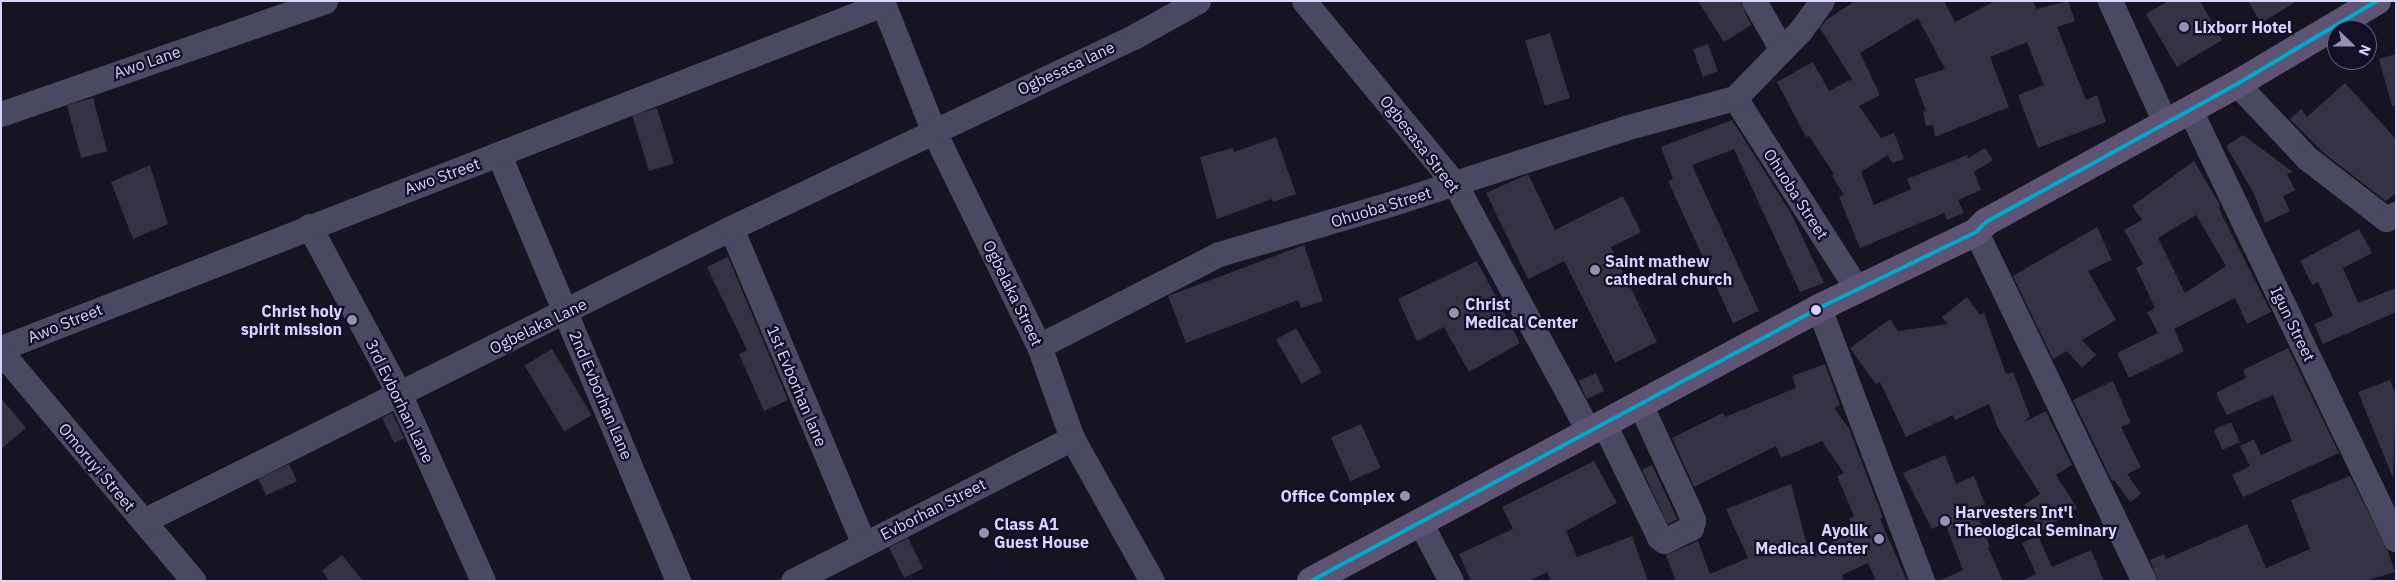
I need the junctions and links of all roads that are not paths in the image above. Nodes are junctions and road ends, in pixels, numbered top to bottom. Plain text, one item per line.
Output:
1 (325, 1) edge
2 (1198, 1) edge
3 (1304, 1) edge
4 (1754, 1) edge
5 (1822, 1) edge
6 (2110, 1) edge
7 (2377, 1) edge
8 (882, 2) edge
9 (291, 6) edge
10 (1782, 50) junction
11 (2237, 84) junction
12 (1735, 98) junction
13 (2190, 110) junction
14 (1, 114) edge
15 (2165, 122) junction
16 (933, 130) junction
17 (498, 155) junction
18 (1455, 184) junction
19 (2396, 214) edge
20 (309, 226) junction
21 (731, 228) junction
22 (1976, 232) junction
23 (1857, 289) junction
24 (1819, 308) junction
25 (566, 312) junction
26 (1039, 346) junction
27 (1, 350) edge
28 (399, 393) junction
29 (1641, 406) junction
30 (1597, 428) junction
31 (1072, 438) junction
32 (143, 521) junction
33 (1420, 522) junction
34 (2396, 539) edge
35 (864, 544) junction
36 (194, 581) edge
37 (483, 581) edge
38 (678, 581) edge
39 (793, 581) edge
40 (1152, 581) edge
41 (1311, 581) edge
42 (1451, 581) edge
43 (1922, 581) edge
44 (2144, 581) edge

1 - 9 street, Awo Lane
2 - 16 street, Ogbesasa lane
3 - 18 street, Ogbesasa Street
4 - 10 street
5 - 10 street
6 - 15 street
7 - 11 main road
8 - 16 street, Ogbelaka Street
8 - 17 street, Awo Street
9 - 14 street, Awo Lane
10 - 12 street
11 - 13 main road
11 - 19 street
12 - 18 street, Ohuoba Street
12 - 23 street, Ohuoba Street
13 - 15 main road
13 - 34 street, Igun Street
15 - 22 main road
16 - 21 street, Ogbelaka Lane
16 - 26 street, Ogbelaka Street
17 - 20 street, Awo Street
17 - 25 street, 2nd Evborhan Lane
18 - 26 street, Ohuoba Street
18 - 30 street, Ogbesasa Street
20 - 27 street, Awo Street
20 - 28 street, 3rd Evborhan Lane
21 - 25 street, Ogbelaka Lane
21 - 35 street, 1st Evborhan lane
22 - 23 main road
22 - 44 street
23 - 24 main road
24 - 29 main road
24 - 43 street
25 - 28 street, Ogbelaka Lane
25 - 38 street, 2nd Evborhan Lane
26 - 31 street, Ogbelaka Street
27 - 32 street, Omoruyi Street
28 - 32 street, Ogbelaka Lane
28 - 37 street, 3rd Evborhan Lane
29 - 30 main road
29 - 30 street, Ogbesasa Street
30 - 33 main road
31 - 35 street, Evborhan Street
31 - 40 street, Ogbelaka Street
32 - 36 street, Omoruyi Street
33 - 41 main road
33 - 42 street
35 - 39 street, Evborhan Street

